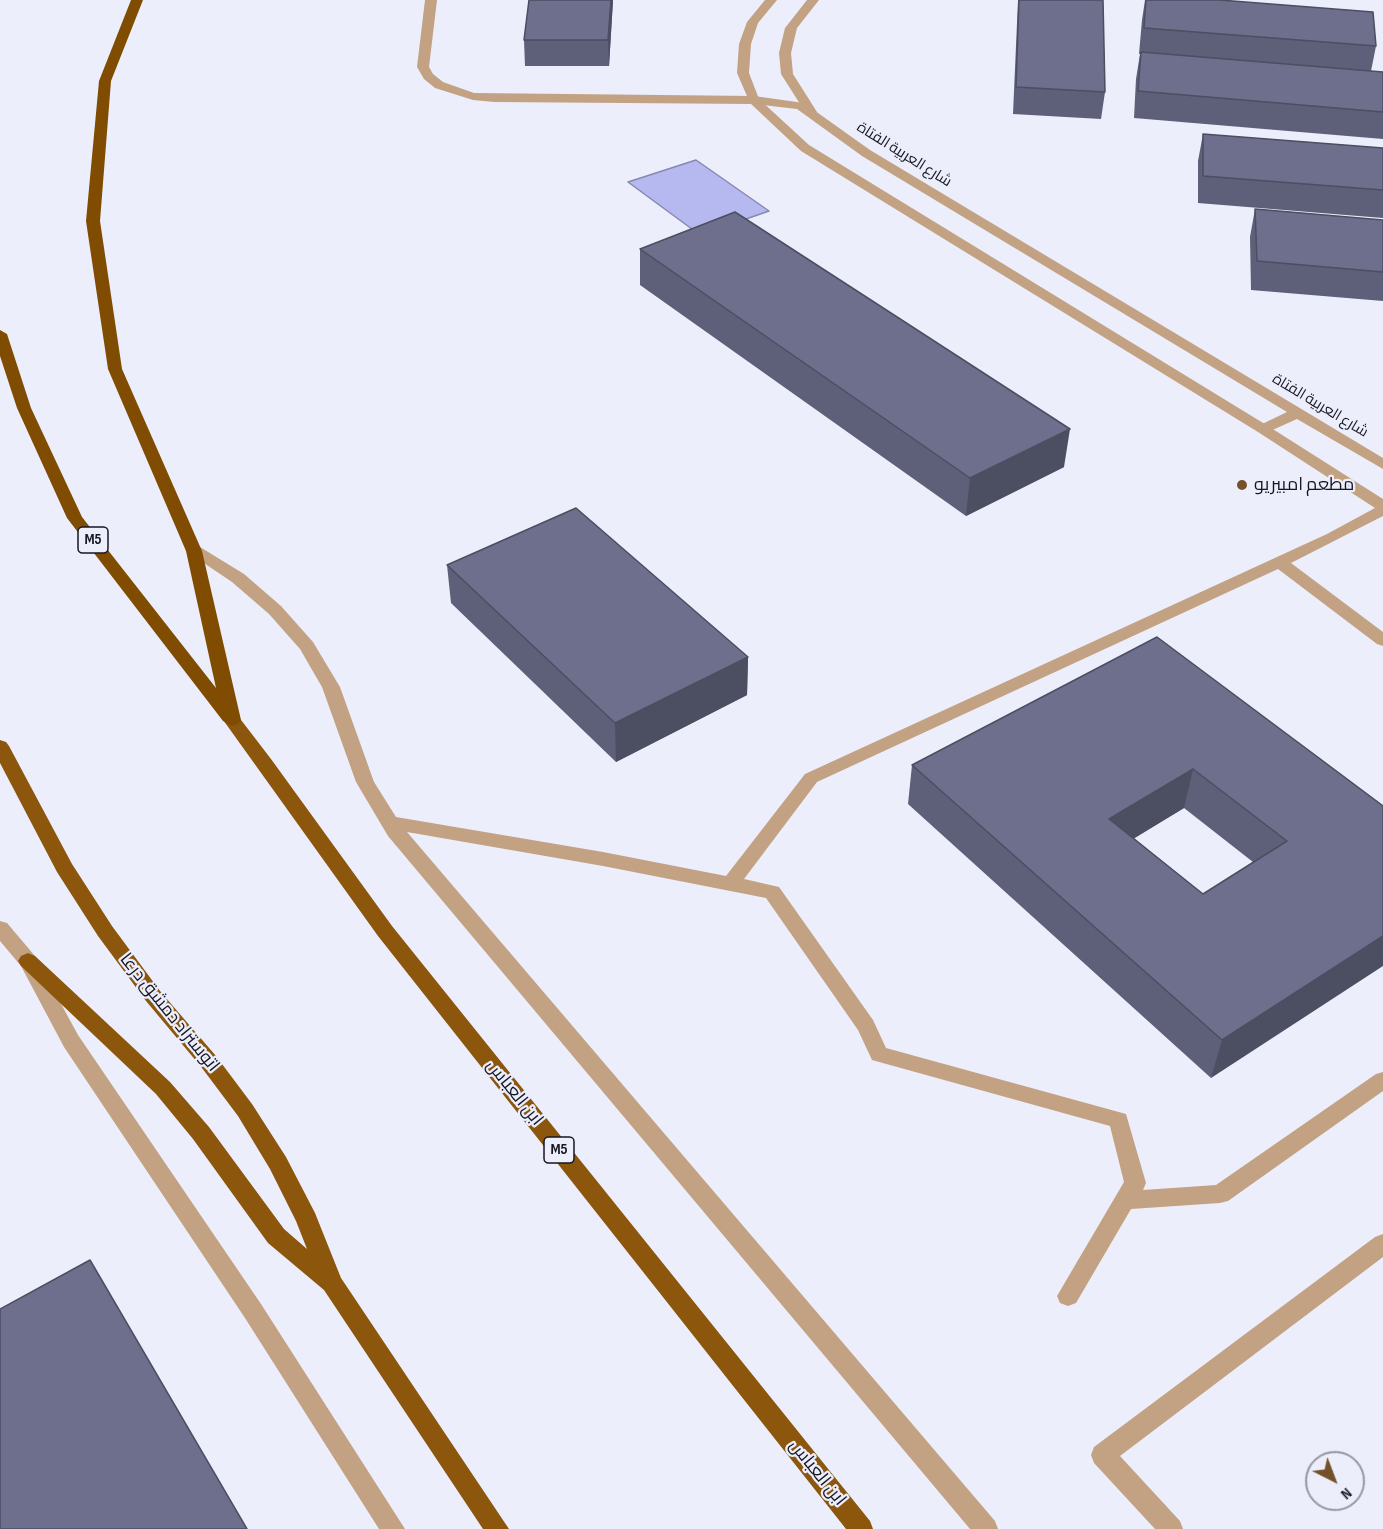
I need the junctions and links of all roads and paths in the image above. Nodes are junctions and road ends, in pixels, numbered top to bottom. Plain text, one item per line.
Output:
1 (137, 0) edge
2 (431, 0) edge
3 (771, 0) edge
4 (813, 0) edge
5 (754, 100) junction
6 (812, 112) junction
7 (0, 334) edge
8 (1299, 412) junction
9 (1263, 429) junction
10 (1383, 464) edge
11 (1383, 508) edge
12 (194, 551) junction
13 (1280, 562) junction
14 (1383, 640) edge
15 (232, 720) junction
16 (0, 746) edge
17 (390, 823) junction
18 (730, 884) junction
19 (0, 928) edge
20 (28, 961) junction
21 (1383, 1080) edge
22 (1125, 1200) junction
23 (1383, 1244) edge
24 (332, 1283) junction
25 (1068, 1296) dead end
26 (393, 1529) edge
27 (497, 1529) edge
28 (861, 1529) edge
29 (986, 1529) edge
30 (1171, 1529) edge

1 - 12 highway
2 - 5 street, شارع العربية الفتاة
3 - 5 street
4 - 6 street
5 - 6 street, شارع العربية الفتاة
5 - 9 street
6 - 8 street, شارع العربية الفتاة
7 - 15 highway, M5
8 - 9 street
8 - 10 street, شارع العربية الفتاة
9 - 11 street
11 - 13 street
12 - 15 highway
12 - 17 street
13 - 14 street
13 - 18 street
15 - 28 highway, ابن العباس / M5
16 - 24 highway, اتوستراد دمشق درعا
17 - 18 street
17 - 29 street
18 - 22 street
19 - 20 street
20 - 24 highway
20 - 26 street
21 - 22 street
22 - 25 street
23 - 30 street
24 - 27 highway

